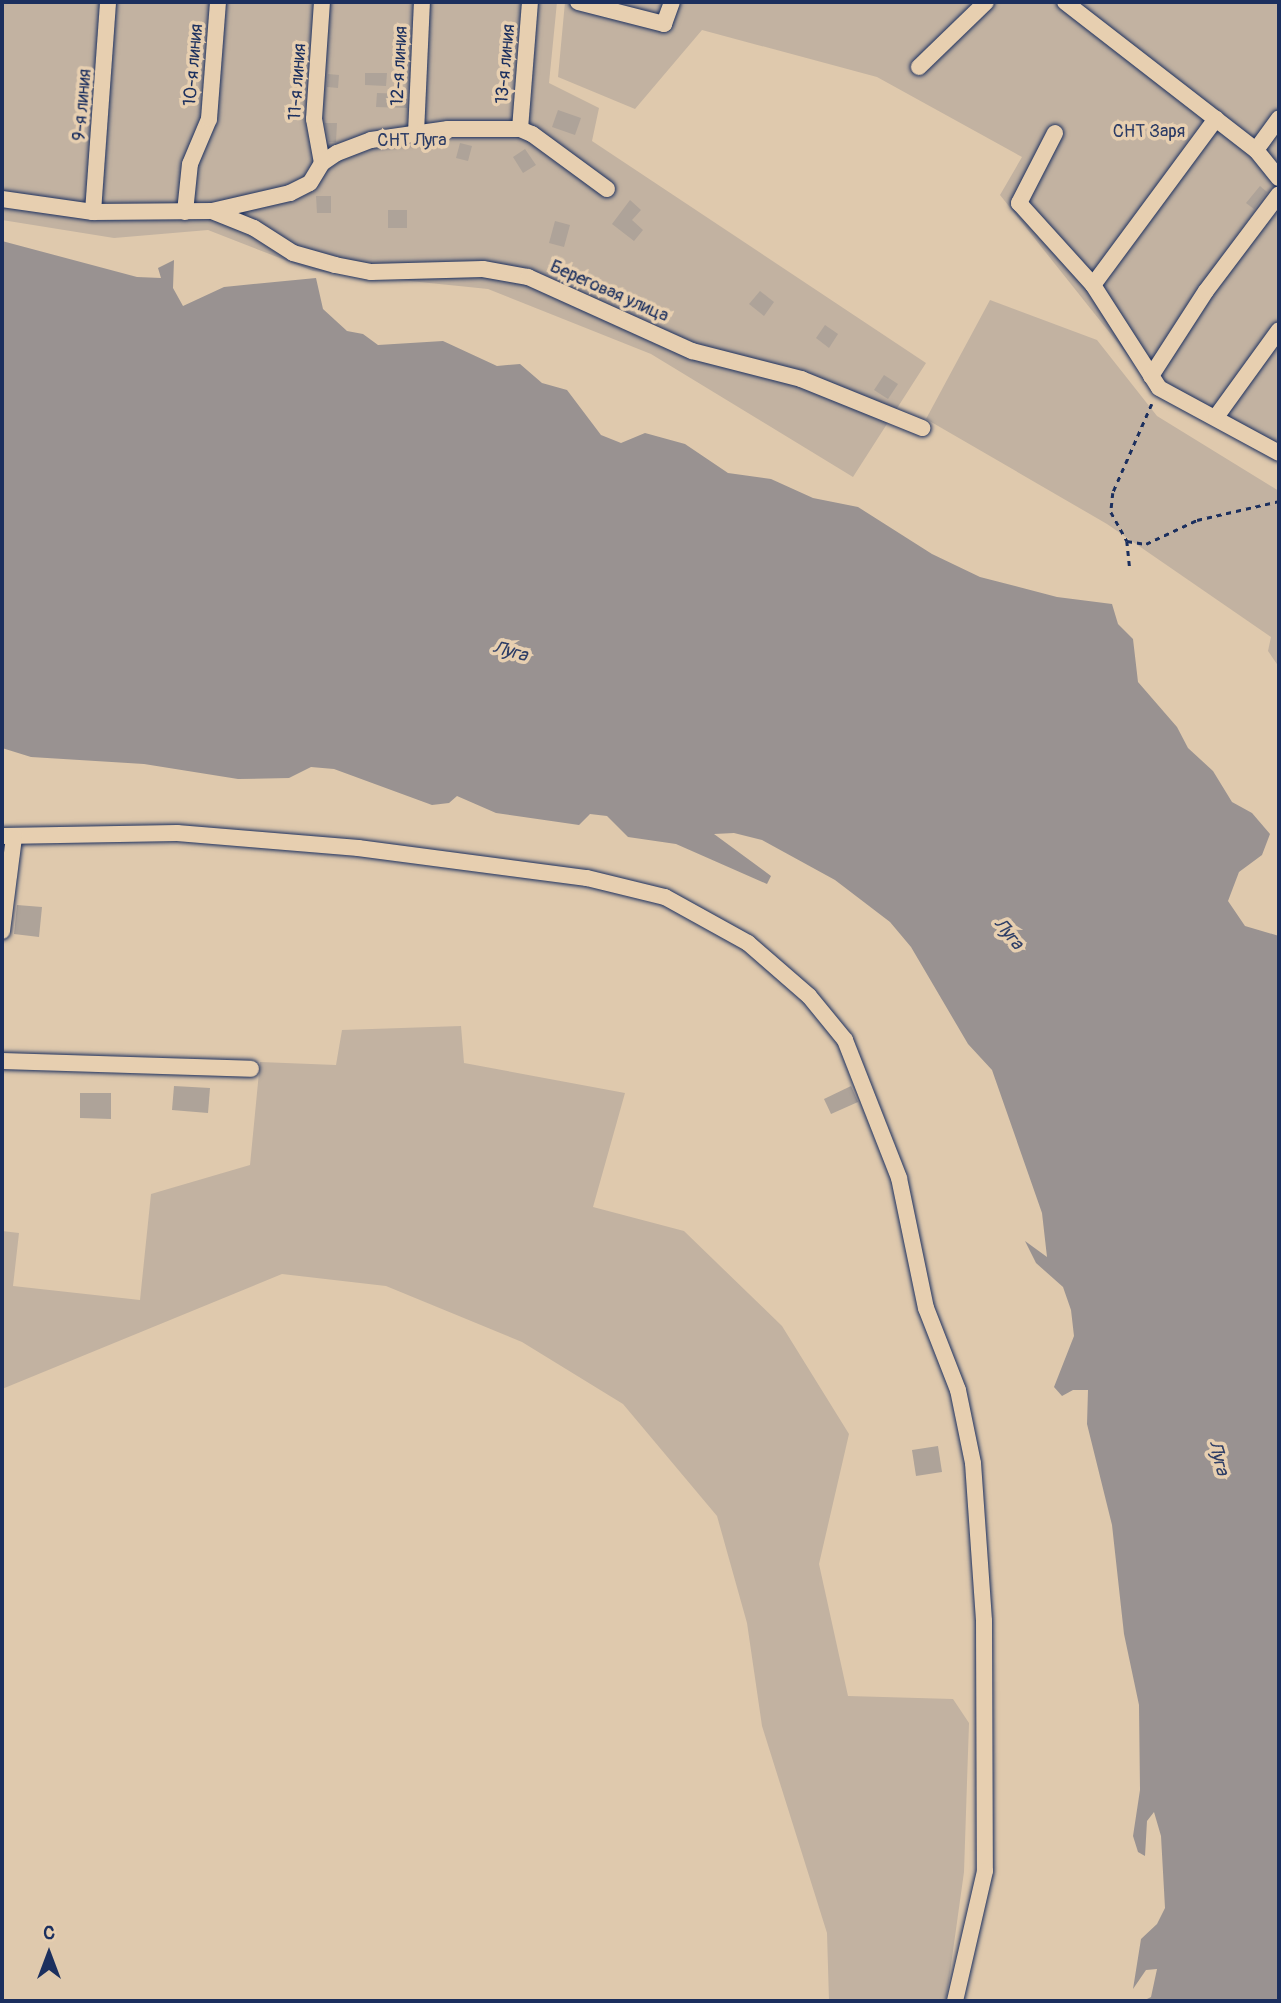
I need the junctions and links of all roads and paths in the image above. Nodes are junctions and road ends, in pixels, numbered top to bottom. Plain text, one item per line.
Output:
1 (108, 2) edge
2 (218, 2) edge
3 (322, 2) edge
4 (422, 2) edge
5 (530, 2) edge
6 (578, 2) edge
7 (672, 2) edge
8 (986, 2) edge
9 (1065, 2) edge
10 (919, 67) dead end
11 (1279, 118) edge
12 (1216, 119) junction
13 (520, 129) junction
14 (416, 132) junction
15 (1055, 132) dead end
16 (1256, 150) junction
17 (322, 163) junction
18 (1279, 178) edge
19 (607, 189) dead end
20 (1279, 194) edge
21 (2, 199) edge
22 (212, 211) junction
23 (93, 212) junction
24 (185, 212) junction
25 (1093, 285) junction
26 (1279, 330) edge
27 (1155, 382) junction
28 (1216, 417) junction
29 (922, 428) dead end
30 (1279, 453) edge
31 (1279, 501) edge
32 (1127, 541) junction
33 (1130, 570) dead end
34 (8, 836) edge
35 (2, 931) edge
36 (2, 1061) edge
37 (251, 1069) dead end
38 (955, 2001) edge

1 - 23 street, 9-я линия
2 - 24 street, 10-я линия
3 - 17 street, 11-я линия
4 - 14 street, 12-я линия
5 - 13 street, 13-я линия
6 - 7 street
8 - 10 street
9 - 12 street
11 - 16 street
12 - 16 street
12 - 25 street
13 - 14 street
13 - 19 street
14 - 17 street
15 - 25 street
16 - 18 street
17 - 22 street
20 - 27 street
21 - 23 street
22 - 24 street
22 - 29 street, Береговая улица
23 - 24 street
25 - 27 street
26 - 28 street
27 - 28 street
27 - 32 path
28 - 30 street
31 - 32 path
32 - 33 path
34 - 35 street
34 - 38 street
36 - 37 street

